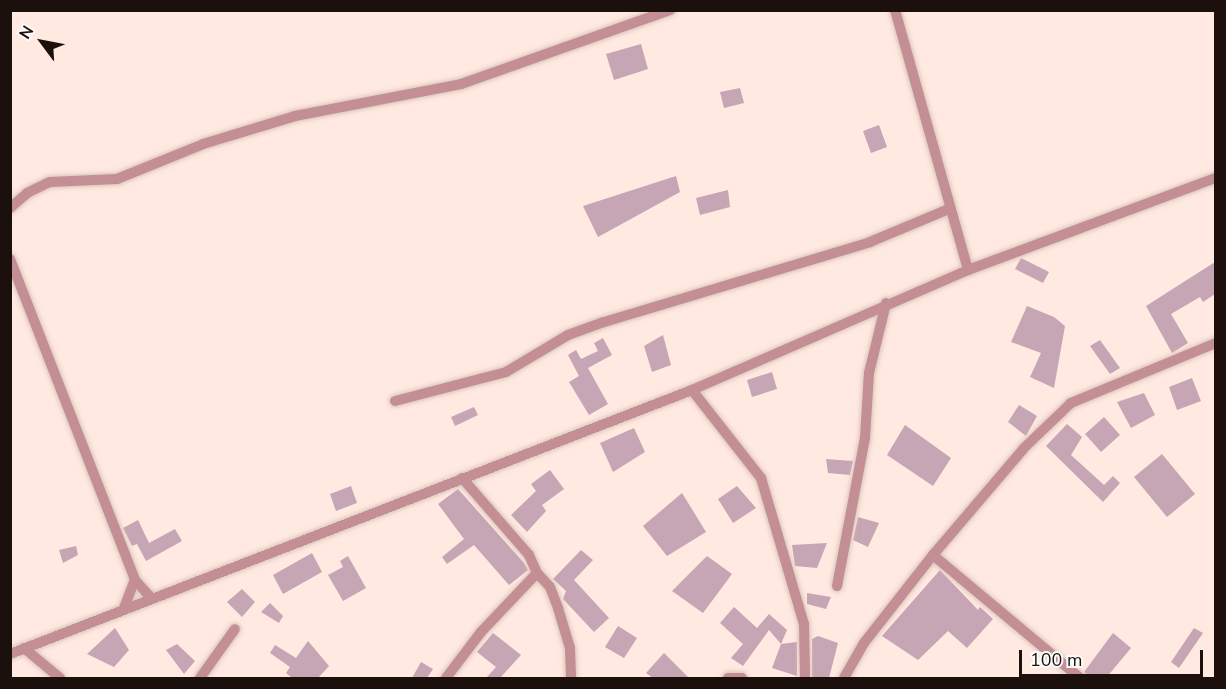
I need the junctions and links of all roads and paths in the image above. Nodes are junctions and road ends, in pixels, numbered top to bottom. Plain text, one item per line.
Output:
1 (670, 10) edge
2 (895, 10) edge
3 (1215, 178) edge
4 (10, 208) edge
5 (949, 209) junction
6 (10, 259) edge
7 (968, 270) junction
8 (886, 303) junction
9 (1215, 343) edge
10 (692, 390) junction
11 (395, 400) dead end
12 (462, 478) junction
13 (933, 555) junction
14 (537, 573) junction
15 (135, 580) junction
16 (837, 586) dead end
17 (151, 598) junction
18 (124, 608) junction
19 (235, 629) dead end
20 (24, 648) junction
21 (10, 654) edge
22 (452, 676) edge
23 (60, 678) edge
24 (200, 678) edge
25 (571, 678) edge
26 (728, 678) edge
27 (742, 678) edge
28 (805, 678) edge
29 (844, 678) edge
30 (1080, 678) edge

1 - 4 street
2 - 5 street
3 - 7 street
5 - 7 street
5 - 11 street
6 - 15 street
7 - 8 street
8 - 10 street
8 - 16 street
9 - 13 street
10 - 12 street
10 - 28 street
12 - 14 street
12 - 17 street
13 - 29 street
13 - 30 street
14 - 22 street
14 - 25 street
15 - 17 street
15 - 18 street
17 - 18 street
18 - 20 street
19 - 24 street
20 - 21 street
20 - 23 street
26 - 27 street

